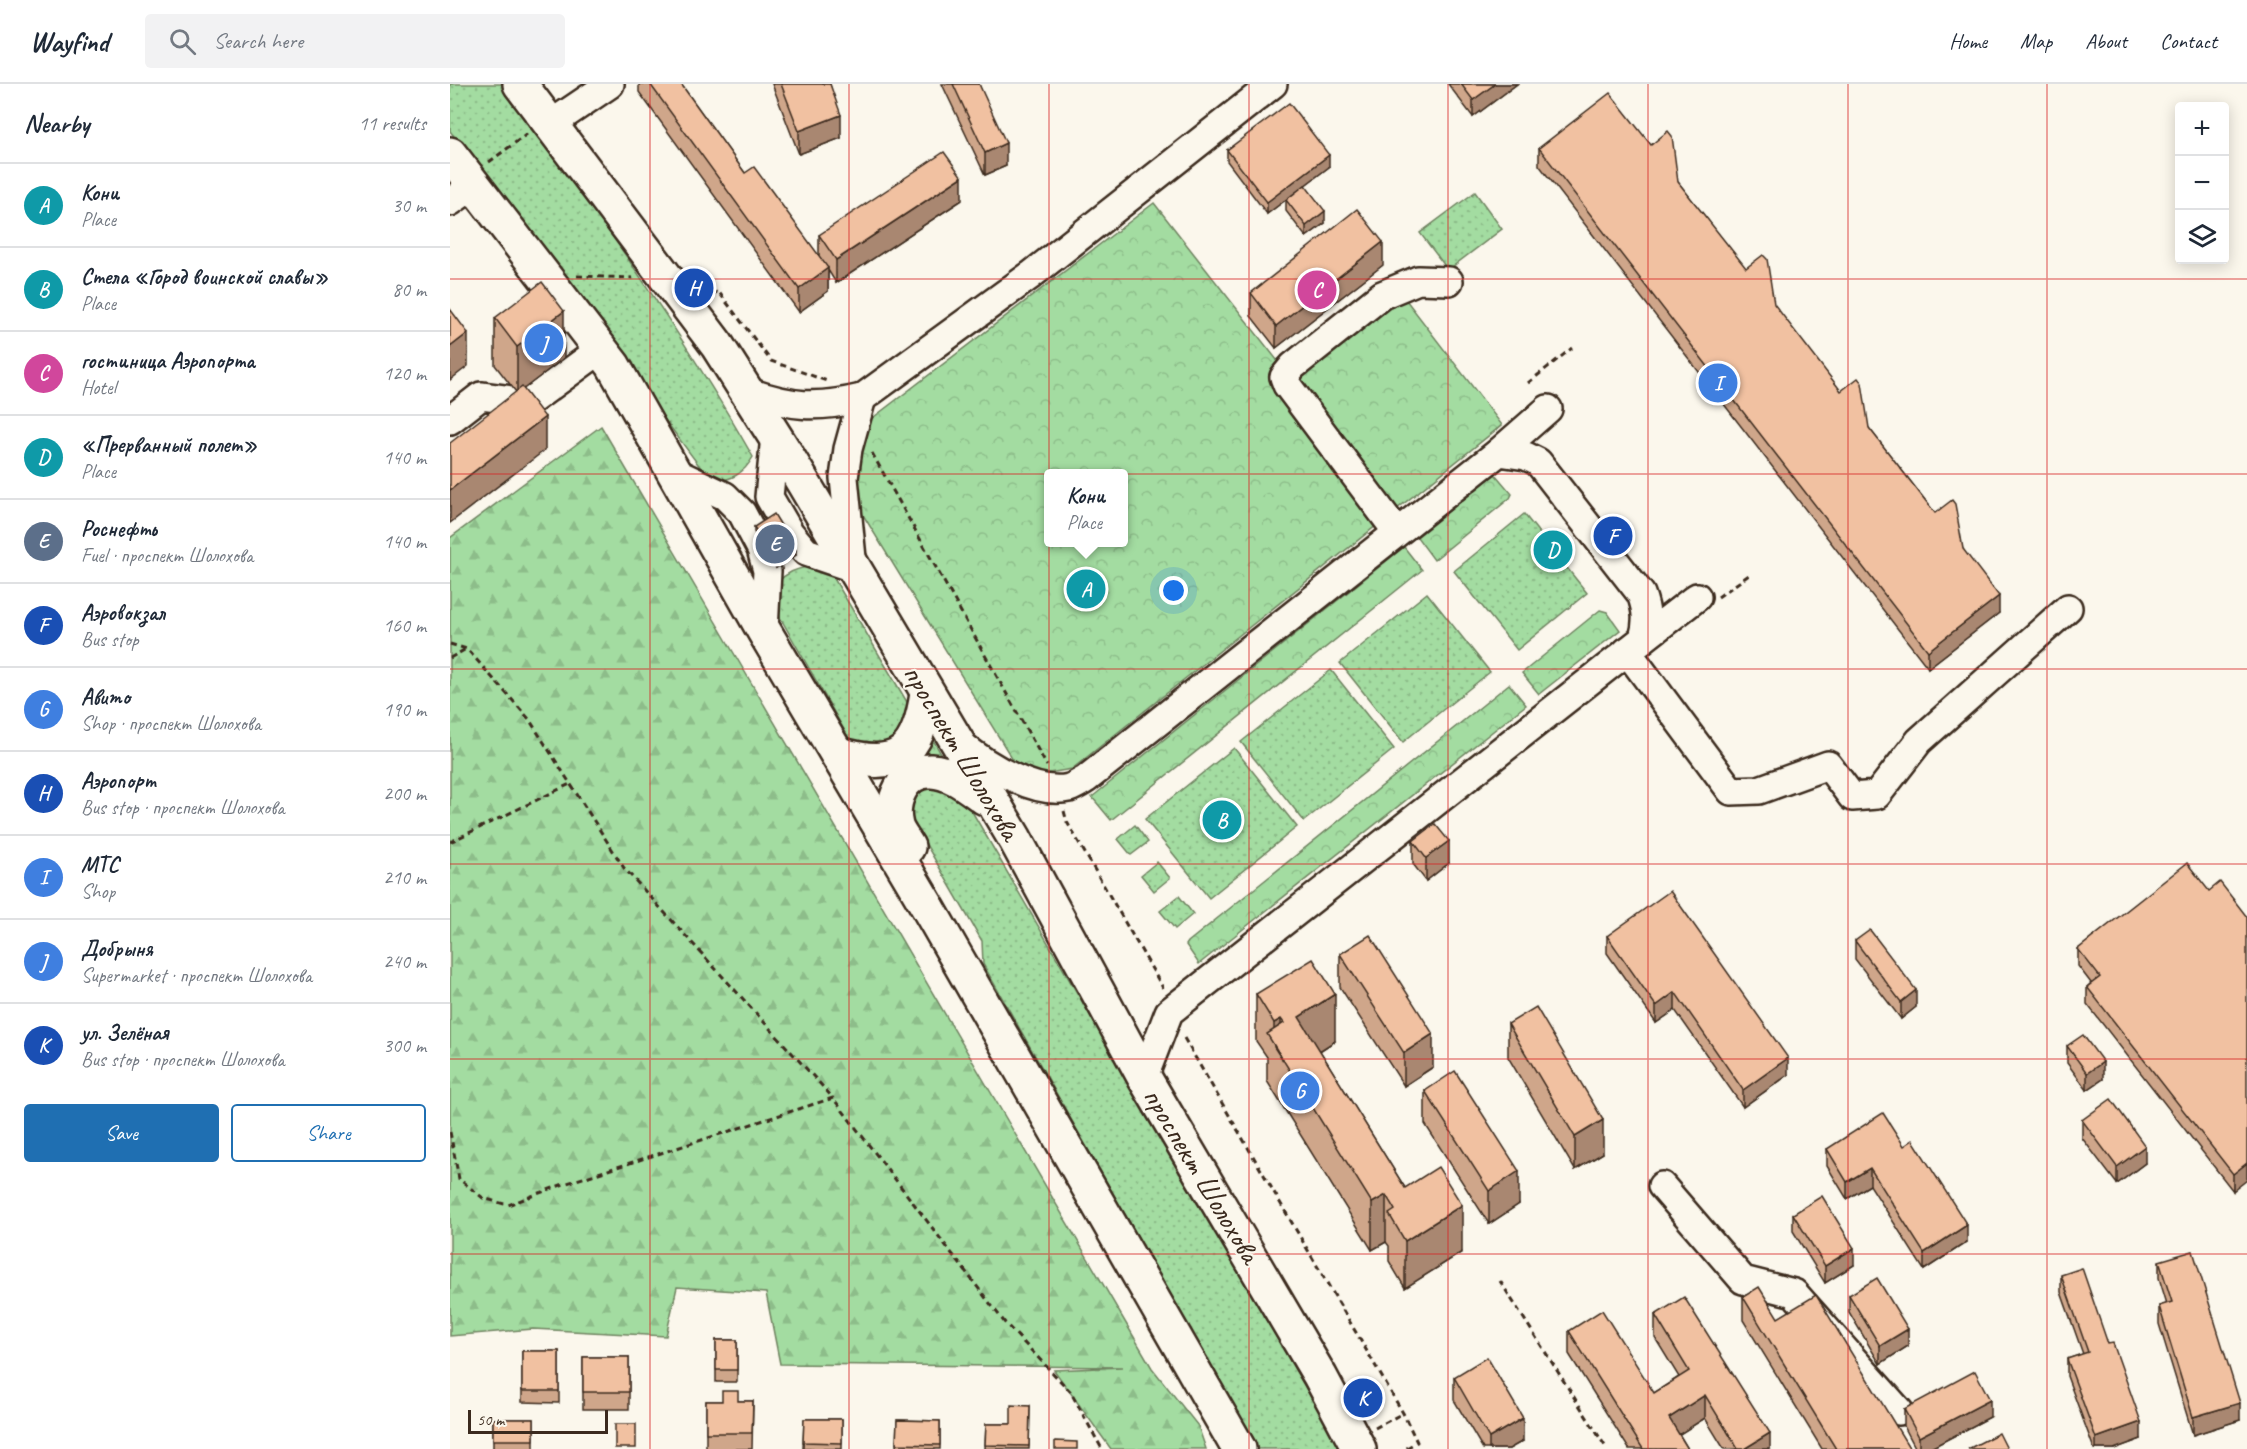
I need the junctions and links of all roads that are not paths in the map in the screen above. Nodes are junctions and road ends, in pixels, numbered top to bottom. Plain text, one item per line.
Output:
1 (520, 84) edge
2 (610, 84) edge
3 (1273, 84) edge
4 (548, 121) junction
5 (461, 180) edge
6 (1449, 281) dead end
7 (600, 350) junction
8 (746, 391) junction
9 (853, 408) junction
10 (1548, 409) dead end
11 (450, 420) edge
12 (1499, 452) junction
13 (1397, 532) junction
14 (853, 568) junction
15 (1706, 599) road end
16 (2068, 608) dead end
17 (1635, 645) junction
18 (927, 694) junction
19 (953, 738) junction
20 (839, 754) junction
21 (991, 803) junction
22 (927, 906) junction
23 (1144, 1077) junction
24 (1662, 1186) dead end
25 (1899, 1411) dead end
26 (1232, 1443) edge
27 (1356, 1444) edge

1 - 4 main road, проспект Шолохова
2 - 4 street
3 - 9 street
4 - 8 main road, проспект Шолохова
5 - 7 main road
6 - 13 street
7 - 11 street
7 - 20 main road
8 - 9 street
8 - 14 main road, проспект Шолохова
9 - 14 street
10 - 12 street
12 - 13 street
12 - 17 street
13 - 19 street
14 - 18 main road, проспект Шолохова
15 - 17 street
16 - 17 street
17 - 23 street
18 - 19 main road, проспект Шолохова
18 - 20 main road
19 - 21 main road, проспект Шолохова
20 - 22 main road
21 - 22 main road
21 - 23 main road, проспект Шолохова
22 - 26 main road
23 - 27 main road, проспект Шолохова
24 - 25 street

